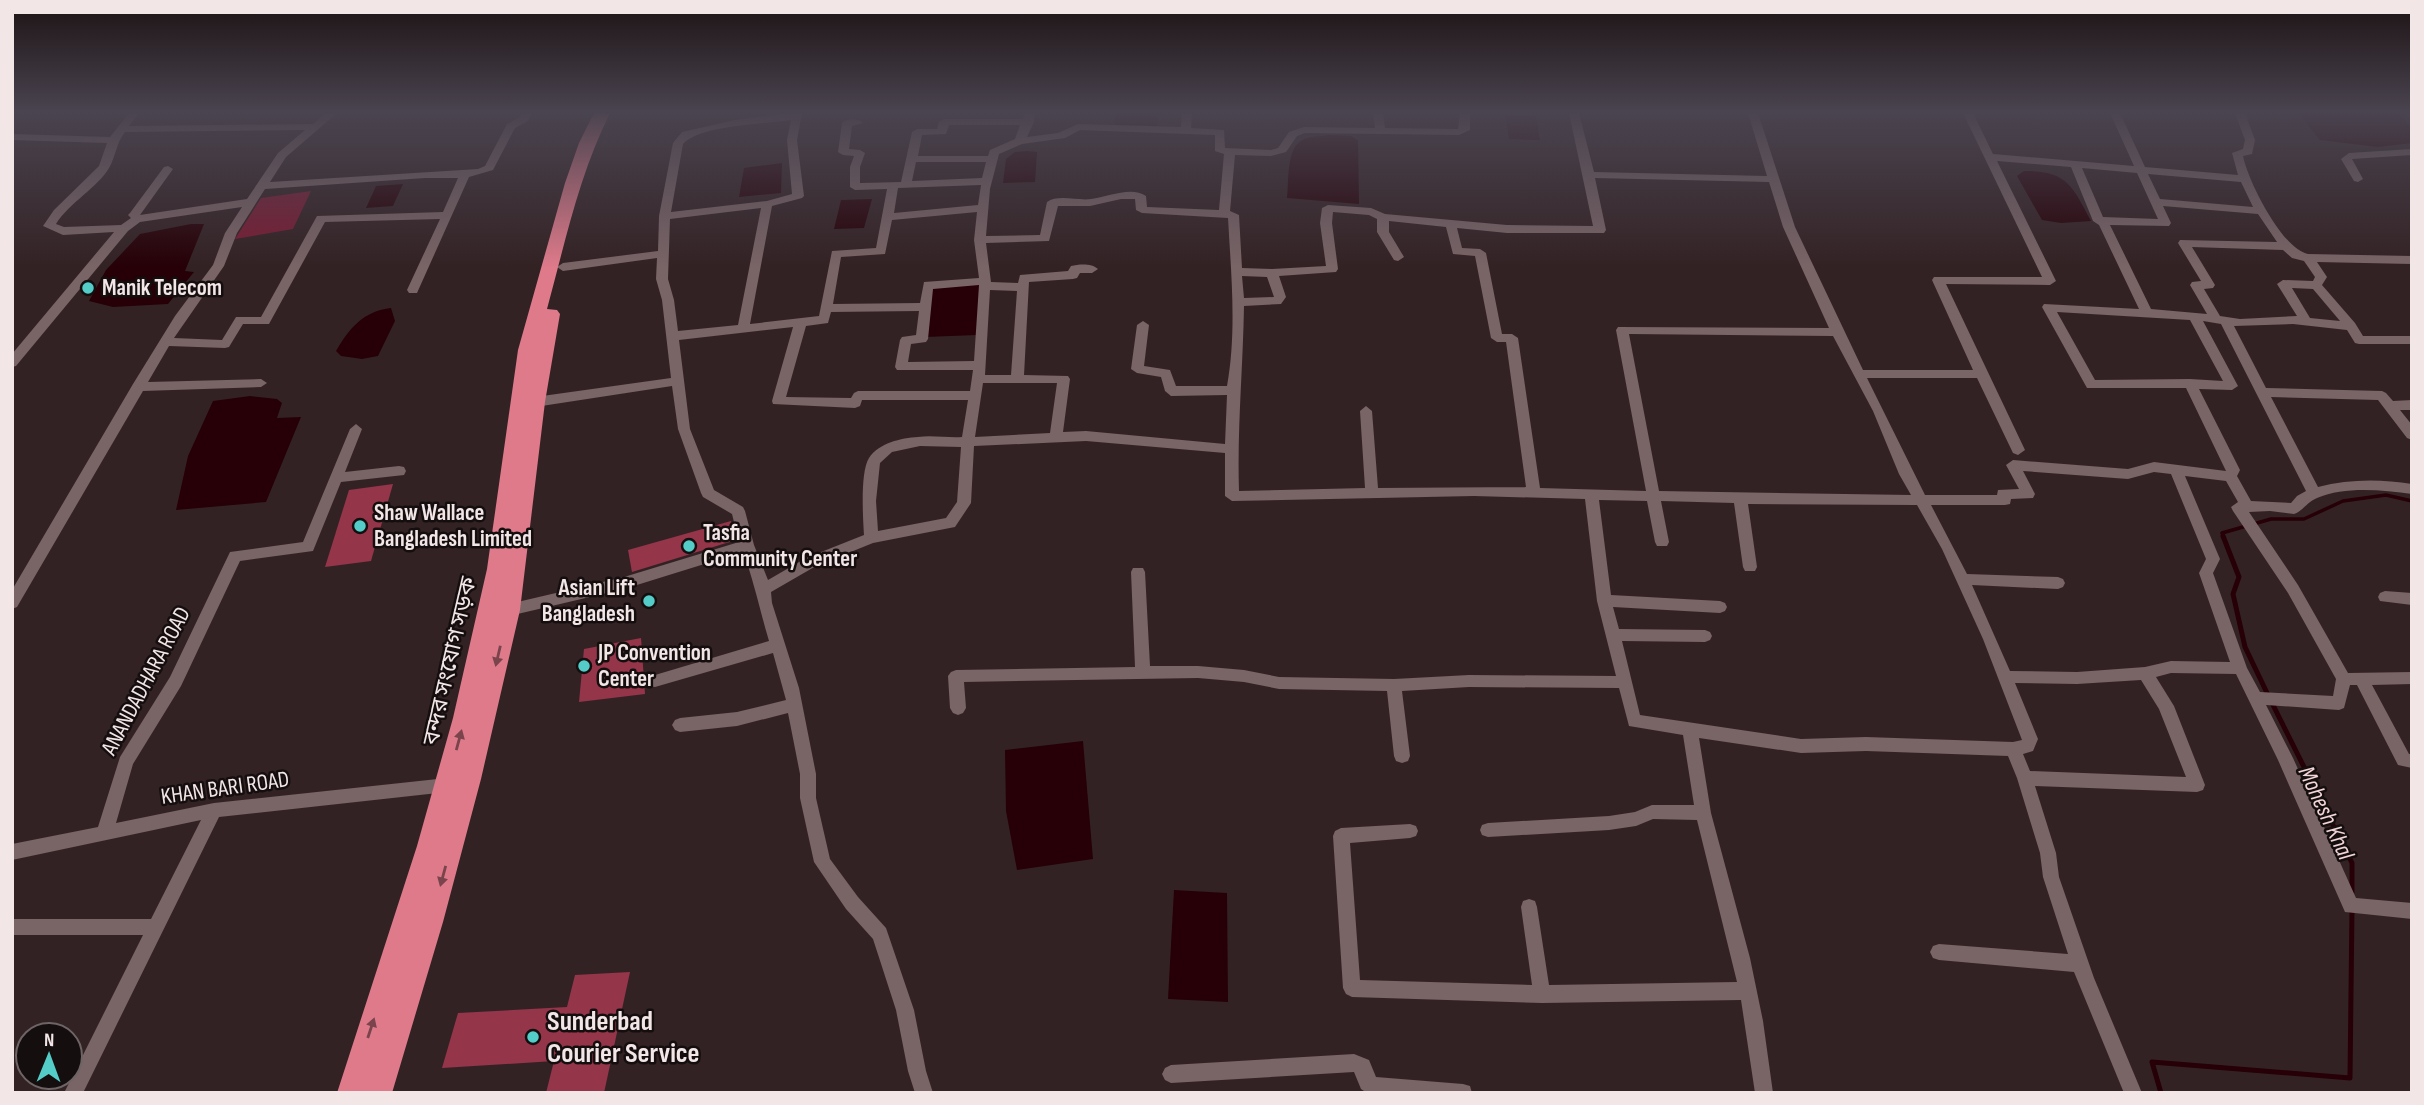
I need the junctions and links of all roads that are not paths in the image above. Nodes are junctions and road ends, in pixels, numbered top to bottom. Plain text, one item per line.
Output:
1 (2075, 164) edge
2 (105, 165) edge
3 (276, 165) edge
4 (491, 165) edge
5 (579, 165) edge
6 (589, 165) edge
7 (674, 165) edge
8 (795, 165) edge
9 (856, 165) edge
10 (910, 165) edge
11 (991, 165) edge
12 (1229, 165) edge
13 (1586, 165) edge
14 (1768, 165) edge
15 (1995, 165) edge
16 (2081, 165) edge
17 (2139, 165) edge
18 (2240, 165) edge
19 (2349, 165) edge
20 (168, 169) dead end
21 (2141, 170) junction
22 (465, 175) junction
23 (1587, 175) junction
24 (1772, 179) junction
25 (2243, 179) junction
26 (2358, 179) dead end
27 (986, 181) junction
28 (262, 186) junction
29 (906, 186) junction
30 (893, 187) junction
31 (251, 202) junction
32 (2156, 202) junction
33 (767, 204) junction
34 (983, 208) junction
35 (2263, 211) junction
36 (1224, 214) junction
37 (447, 215) junction
38 (665, 216) junction
39 (887, 217) junction
40 (1383, 217) junction
41 (137, 219) junction
42 (2103, 222) junction
43 (1451, 225) junction
44 (124, 228) junction
45 (980, 240) junction
46 (2287, 246) junction
47 (662, 254) junction
48 (1398, 257) dead end
49 (2308, 258) junction
50 (2412, 260) edge
51 (563, 267) junction
52 (1092, 269) dead end
53 (1236, 272) junction
54 (1272, 273) junction
55 (2046, 281) junction
56 (985, 284) junction
57 (2316, 285) junction
58 (1023, 287) junction
59 (413, 290) dead end
60 (1238, 302) junction
61 (925, 307) junction
62 (826, 308) junction
63 (2061, 308) junction
64 (2147, 313) junction
65 (2194, 316) junction
66 (2220, 320) junction
67 (2307, 321) junction
68 (801, 322) junction
69 (1143, 325) dead end
70 (2351, 326) junction
71 (743, 329) junction
72 (1837, 332) junction
73 (673, 335) junction
74 (2412, 340) edge
75 (165, 342) junction
76 (12, 363) edge
77 (980, 365) junction
78 (1860, 374) junction
79 (1981, 374) junction
80 (978, 379) junction
81 (1017, 379) junction
82 (679, 381) junction
83 (261, 383) dead end
84 (2190, 383) junction
85 (137, 387) junction
86 (1233, 390) junction
87 (2264, 392) junction
88 (975, 395) junction
89 (535, 402) junction
90 (2412, 405) edge
91 (2391, 406) junction
92 (1366, 411) dead end
93 (356, 429) dead end
94 (2412, 435) edge
95 (1056, 438) junction
96 (968, 441) junction
97 (1231, 449) junction
98 (2018, 450) dead end
99 (399, 471) dead end
100 (2176, 471) junction
101 (2230, 476) junction
102 (336, 478) junction
103 (2412, 489) edge
104 (2314, 492) junction
105 (1372, 493) junction
106 (1534, 493) junction
107 (1591, 493) junction
108 (1654, 494) junction
109 (1740, 497) junction
110 (1922, 500) junction
111 (2246, 505) junction
112 (871, 538) junction
113 (1662, 542) dead end
114 (747, 545) junction
115 (1750, 567) dead end
116 (1138, 572) dead end
117 (1961, 579) junction
118 (2058, 583) dead end
119 (764, 589) junction
120 (2385, 597) dead end
121 (2412, 599) edge
122 (1604, 601) junction
123 (12, 603) edge
124 (1720, 607) dead end
125 (509, 610) junction
126 (1613, 635) junction
127 (1705, 636) dead end
128 (778, 645) junction
129 (2240, 668) junction
130 (1143, 673) junction
131 (2145, 673) junction
132 (2006, 677) junction
133 (2361, 678) junction
134 (2412, 678) edge
135 (2344, 679) junction
136 (655, 681) dead end
137 (1625, 682) junction
138 (1394, 685) junction
139 (2255, 698) junction
140 (794, 705) junction
141 (958, 708) dead end
142 (680, 724) dead end
143 (1690, 728) junction
144 (2013, 748) junction
145 (1402, 756) dead end
146 (2412, 761) edge
147 (2025, 778) junction
148 (447, 785) junction
149 (214, 810) junction
150 (1703, 813) junction
151 (1488, 830) dead end
152 (105, 831) junction
153 (1410, 831) dead end
154 (12, 852) edge
155 (1529, 907) dead end
156 (2412, 911) edge
157 (12, 927) edge
158 (156, 927) junction
159 (1939, 952) dead end
160 (2080, 964) junction
161 (1747, 991) junction
162 (1542, 994) junction
163 (1171, 1074) dead end
164 (73, 1093) edge
165 (351, 1093) edge
166 (378, 1093) edge
167 (924, 1093) edge
168 (1463, 1093) edge
169 (1764, 1093) edge
170 (2133, 1093) edge

1 - 42 street
2 - 44 street
3 - 28 street
4 - 22 street
148 -> 5 highway, বন্দর সংযোগ সড়ক
6 - 51 highway, বন্দর সংযোগ সড়ক
7 - 38 street
8 - 33 street
9 - 30 street
10 - 29 street
11 - 27 street
12 - 36 street
13 - 23 street
14 - 24 street
15 - 55 street
16 - 21 street
17 - 21 street
18 - 25 street
19 - 26 street
20 - 41 street
21 - 25 street
21 - 32 street
22 - 28 street
22 - 37 street
23 - 24 street
23 - 43 street
24 - 72 street
25 - 35 street
27 - 29 street
27 - 34 street
28 - 31 street
29 - 30 street
30 - 39 street
31 - 41 street
31 - 75 street
32 - 35 street
32 - 42 street
33 - 38 street
33 - 71 street
34 - 39 street
34 - 45 street
35 - 46 street
36 - 45 street
36 - 53 street
37 - 59 street
37 - 75 street
38 - 47 street
39 - 62 street
40 - 43 street
40 - 48 street
40 - 54 street
41 - 44 street
42 - 64 street
43 - 106 street
44 - 76 street
45 - 56 street
46 - 49 street
46 - 66 street
47 - 51 street
47 - 73 street
49 - 50 street
49 - 57 street
51 - 89 highway, বন্দর সংযোগ সড়ক
52 - 58 street
53 - 54 street
53 - 60 street
54 - 60 street
55 - 63 street
55 - 79 street
56 - 58 street
56 - 61 street
56 - 77 street
57 - 67 street
57 - 70 street
58 - 81 street
60 - 86 street
61 - 62 street
61 - 77 street
62 - 68 street
63 - 64 street
63 - 84 street
64 - 65 street
65 - 66 street
65 - 84 street
66 - 67 street
66 - 87 street
67 - 70 street
68 - 71 street
68 - 88 street
69 - 86 street
70 - 74 street
71 - 73 street
72 - 78 street
72 - 108 street
73 - 82 street
75 - 85 street
77 - 80 street
78 - 79 street
78 - 110 street
79 - 98 street
80 - 81 street
80 - 88 street
81 - 95 street
82 - 89 street
82 - 114 street
83 - 85 street
84 - 101 street
85 - 123 street
86 - 97 street
87 - 91 street
87 - 104 street
88 - 96 street
89 - 125 highway, বন্দর সংযোগ সড়ক
90 - 91 street
91 - 94 street
92 - 105 street
93 - 102 street
95 - 96 street
95 - 97 street
96 - 112 street
96 - 112 street
97 - 105 street
99 - 102 street
100 - 101 street
100 - 110 street
100 - 129 street
101 - 111 street
102 - 152 street, ANANDADHARA ROAD
103 - 104 street
104 - 111 street
105 - 106 street
106 - 107 street
107 - 108 street
107 - 122 street
108 - 109 street
108 - 113 street
109 - 110 street
109 - 115 street
110 - 117 street
111 - 135 street
112 - 119 street
114 - 119 street
114 - 125 street
116 - 130 street
117 - 118 street
117 - 132 street
119 - 128 street
120 - 121 street
122 - 124 street
122 - 126 street
125 -> 166 highway, বন্দর সংযোগ সড়ক
126 - 127 street
126 - 137 street
128 - 136 street
128 - 140 street
129 - 131 street
129 - 139 street
130 - 138 street
130 - 141 street
131 - 132 street
131 - 147 street
132 - 144 street
133 - 134 street
133 - 135 street
133 - 146 street
135 - 139 street
137 - 138 street
137 - 143 street
138 - 145 street
139 - 156 street
140 - 142 street
140 - 167 street
143 - 144 street
143 - 150 street
144 - 147 street
147 - 160 street
148 - 149 street, KHAN BARI ROAD
165 -> 148 highway, বন্দর সংযোগ সড়ক
149 - 152 street, KHAN BARI ROAD
149 - 158 street
150 - 151 street
150 - 161 street
152 - 154 street, KHAN BARI ROAD
153 - 162 street
155 - 162 street
157 - 158 street
158 - 164 street
159 - 160 street
160 - 170 street
161 - 162 street
161 - 169 street
163 - 168 street

